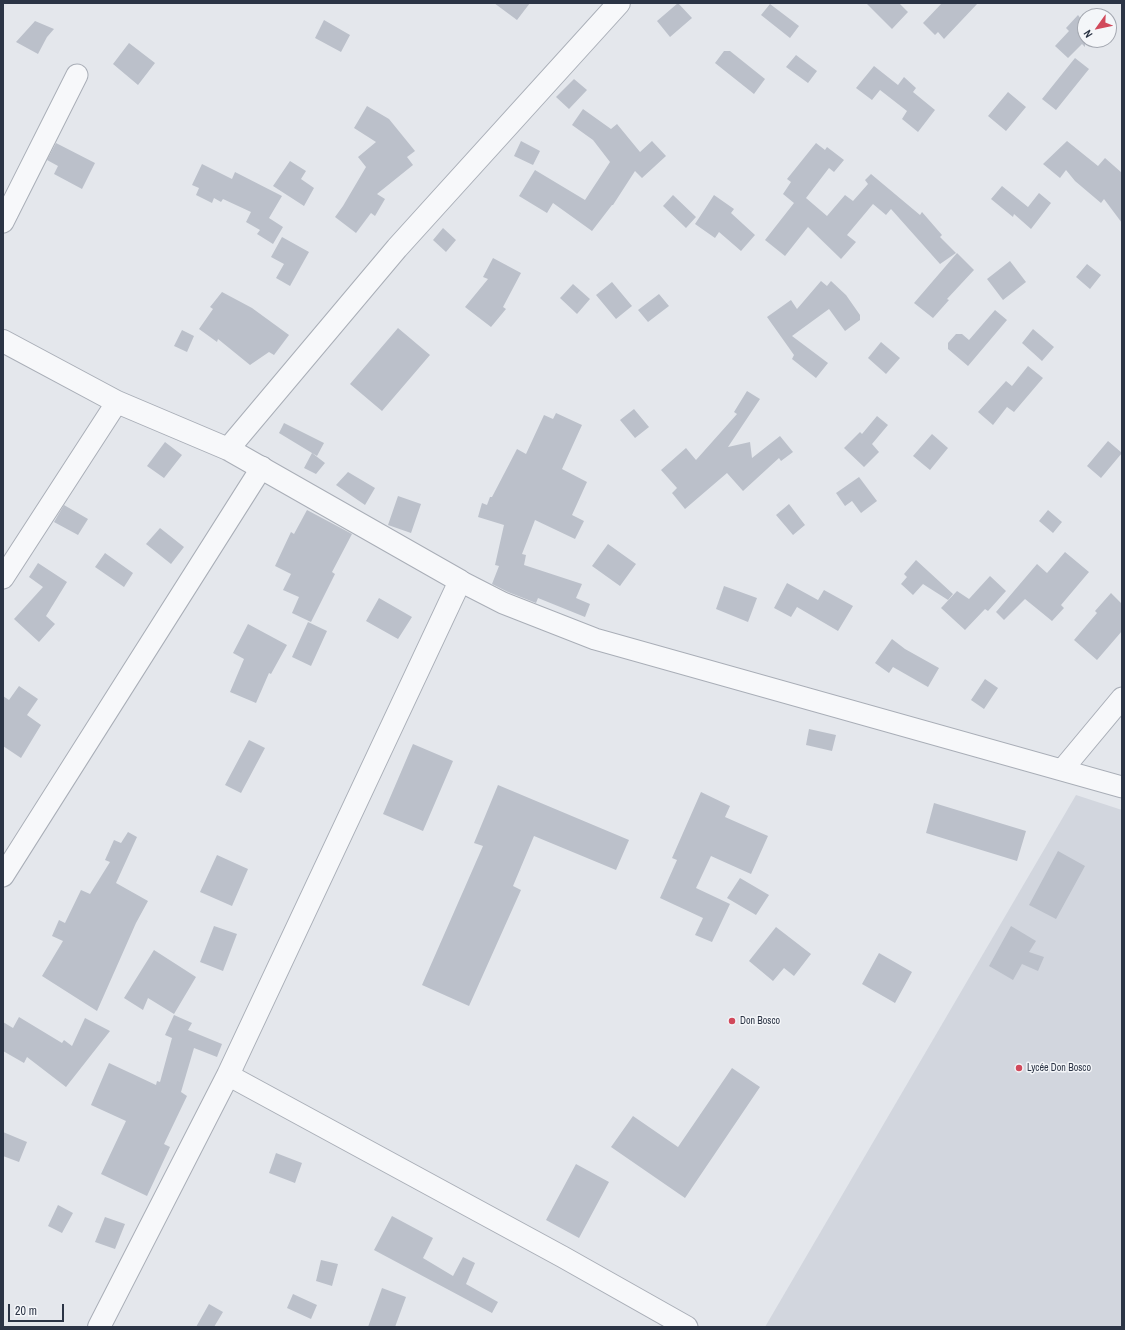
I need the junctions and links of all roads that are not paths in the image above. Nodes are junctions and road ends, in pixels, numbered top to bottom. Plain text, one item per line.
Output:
1 (618, 3) edge
2 (77, 76) dead end
3 (3, 222) edge
4 (3, 341) edge
5 (117, 402) junction
6 (228, 449) junction
7 (262, 467) junction
8 (3, 578) edge
9 (460, 581) junction
10 (1122, 698) edge
11 (1062, 770) junction
12 (1122, 787) edge
13 (3, 876) edge
14 (228, 1074) junction
15 (99, 1327) edge
16 (687, 1327) edge

1 - 6 street
2 - 3 street
4 - 5 street
5 - 6 street
5 - 8 street
6 - 7 street
7 - 9 street
7 - 13 street
9 - 11 street
9 - 14 street
10 - 11 street
11 - 12 street
14 - 15 street
14 - 16 street

